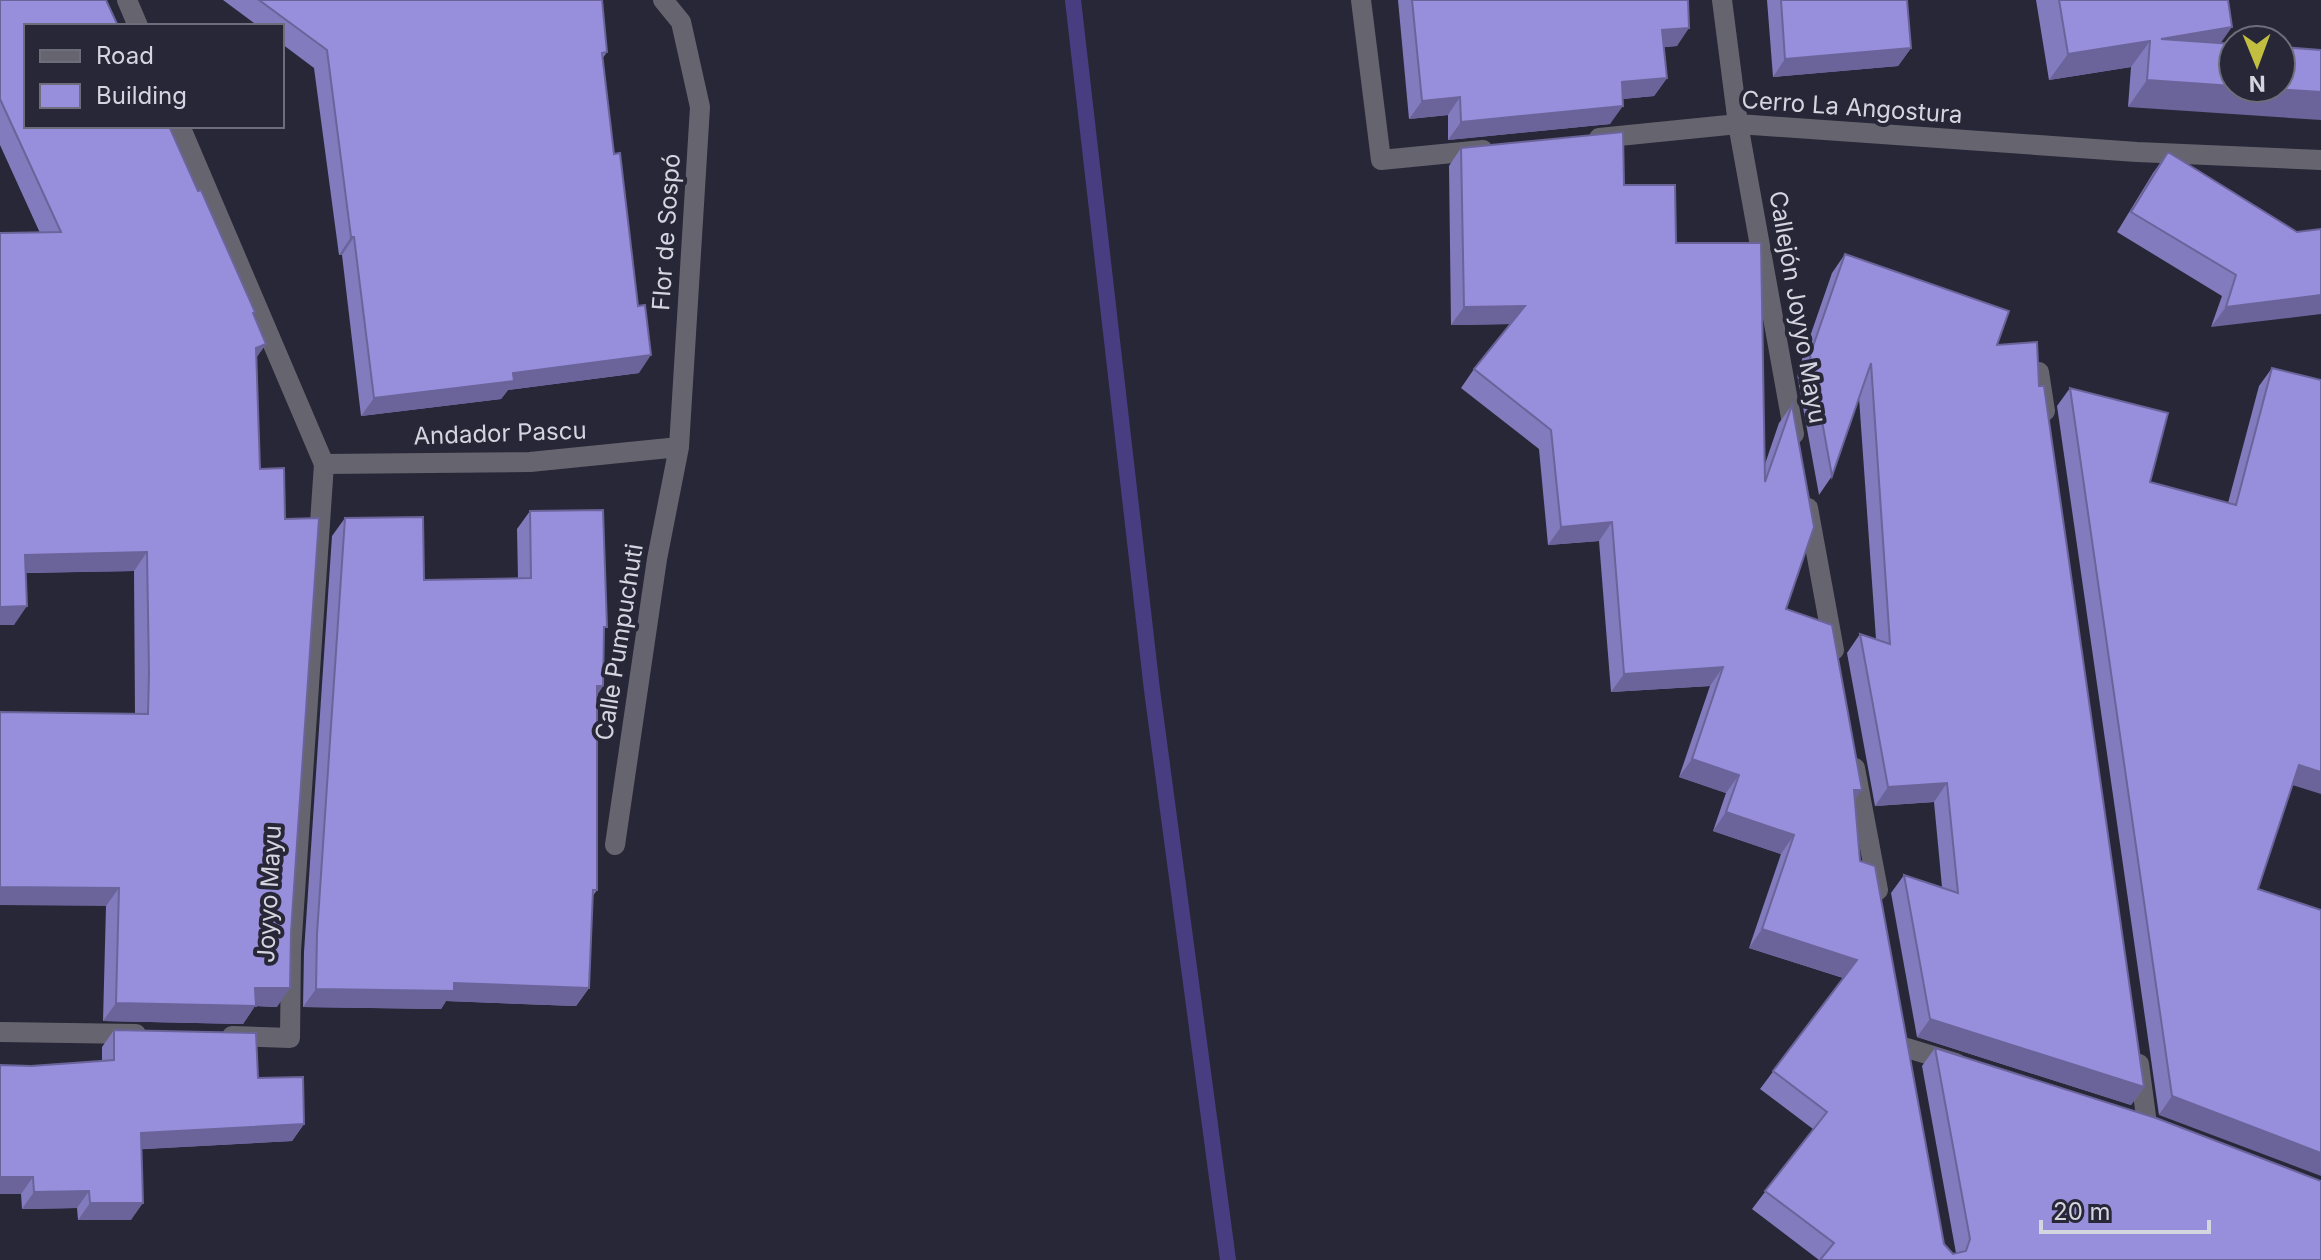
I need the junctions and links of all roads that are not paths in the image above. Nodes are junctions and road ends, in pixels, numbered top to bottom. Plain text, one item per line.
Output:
1 (127, 0) edge
2 (663, 0) edge
3 (1361, 0) edge
4 (1722, 0) edge
5 (137, 24) edge
6 (1738, 124) junction
7 (181, 128) edge
8 (1583, 140) edge
9 (1505, 148) edge
10 (2321, 160) edge
11 (2039, 372) edge
12 (2048, 435) edge
13 (679, 447) junction
14 (1798, 453) edge
15 (324, 464) junction
16 (1804, 484) edge
17 (1838, 672) edge
18 (1852, 750) edge
19 (615, 845) dead end
20 (1881, 907) edge
21 (0, 1032) edge
22 (153, 1035) edge
23 (214, 1036) edge
24 (2136, 1045) edge
25 (1907, 1047) edge
26 (1982, 1071) edge
27 (2147, 1124) edge

1 - 5 street
2 - 13 street, Flor de Sospó
3 - 9 street
4 - 6 street, Callejón Joyyo Mayu
6 - 8 street, Cerro La Angostura
6 - 10 street, Cerro La Angostura
6 - 14 street, Callejón Joyyo Mayu
7 - 15 street
11 - 12 street
13 - 15 street, Andador Pascu
13 - 19 street, Calle Pumpuchuti
15 - 23 street, Joyyo Mayu
16 - 17 street
18 - 20 street
21 - 22 street
24 - 27 street
25 - 26 street

